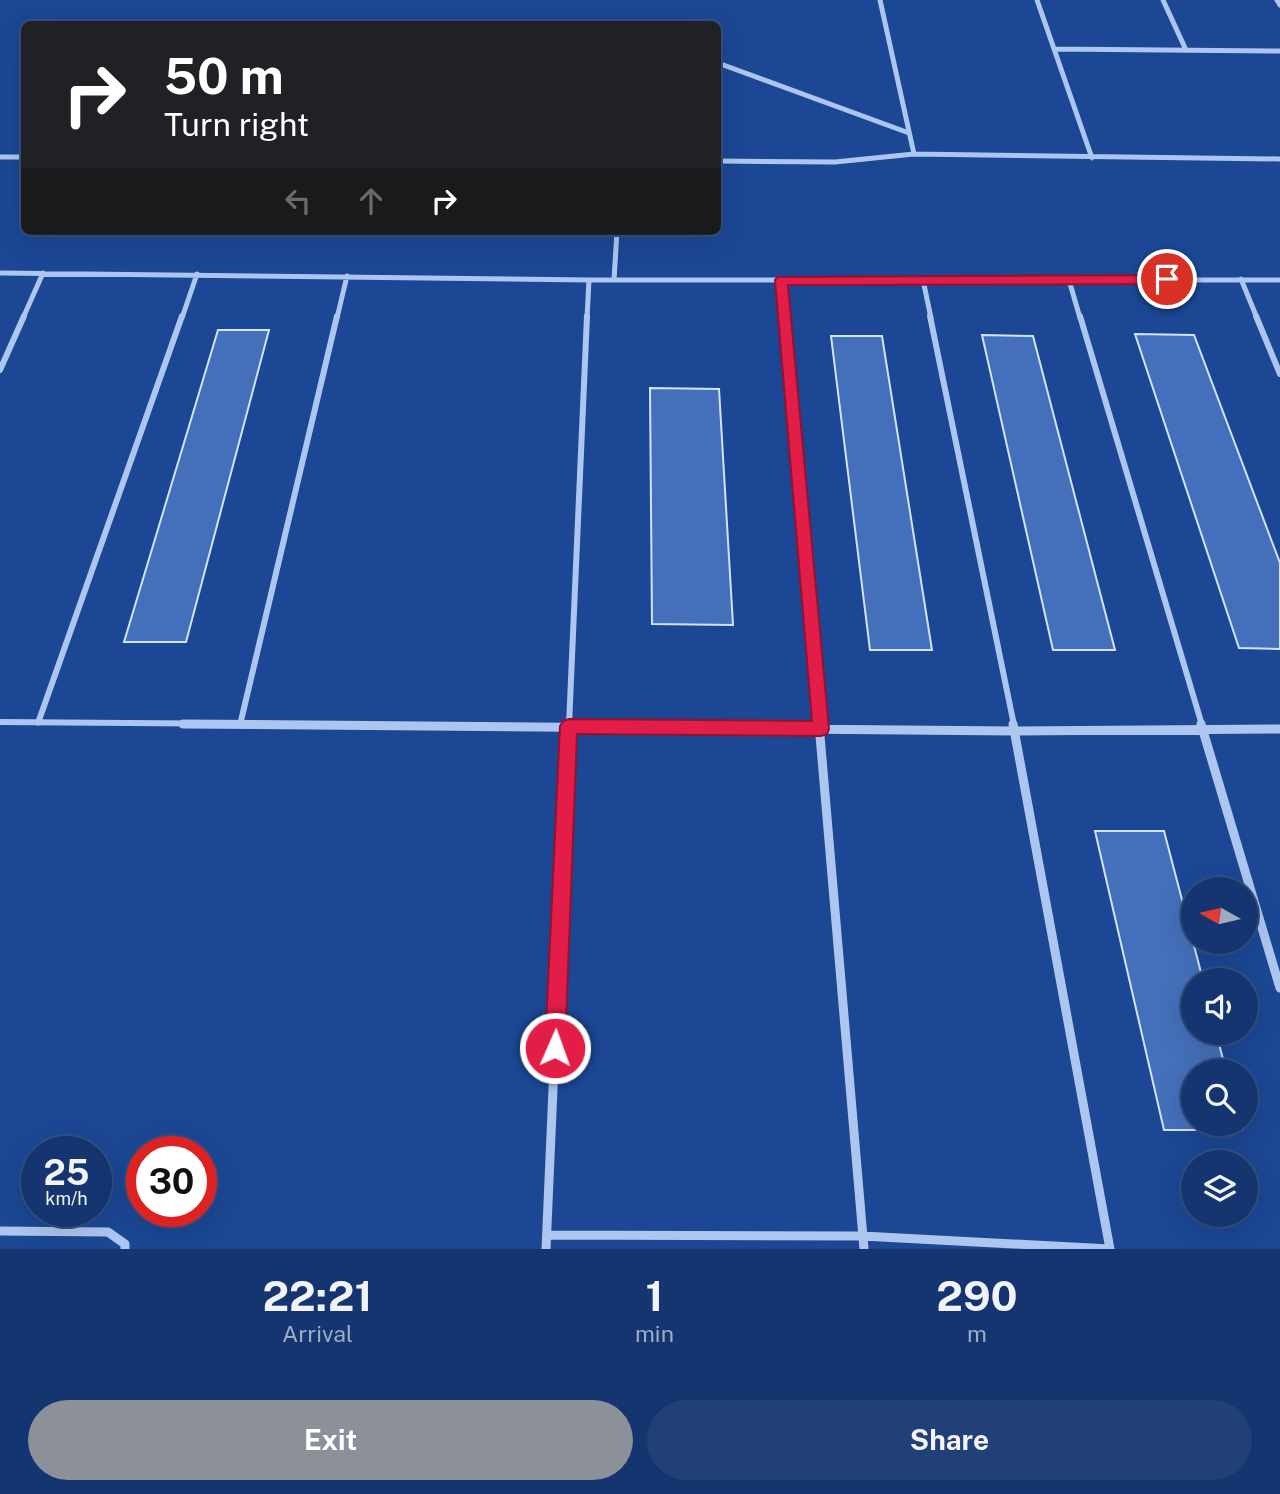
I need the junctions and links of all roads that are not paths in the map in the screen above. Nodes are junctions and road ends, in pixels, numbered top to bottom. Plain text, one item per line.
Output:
1 (880, 0) edge
2 (1037, 0) edge
3 (1163, 0) edge
4 (1277, 0) edge
5 (1280, 5) edge
6 (1054, 49) junction
7 (1186, 50) junction
8 (1280, 51) edge
9 (721, 64) edge
10 (909, 133) junction
11 (914, 155) junction
12 (0, 157) edge
13 (21, 157) edge
14 (1092, 158) junction
15 (1280, 159) edge
16 (721, 162) edge
17 (617, 235) edge
18 (0, 273) edge
19 (43, 273) junction
20 (197, 274) junction
21 (347, 276) junction
22 (1069, 279) junction
23 (1241, 279) junction
24 (589, 280) junction
25 (614, 280) junction
26 (781, 280) junction
27 (923, 280) junction
28 (1280, 280) edge
29 (0, 370) edge
30 (1280, 374) edge
31 (0, 722) edge
32 (38, 723) junction
33 (240, 725) junction
34 (569, 726) junction
35 (1203, 728) junction
36 (821, 729) junction
37 (1280, 729) edge
38 (1015, 731) junction
39 (1280, 988) edge
40 (0, 1231) edge
41 (547, 1235) junction
42 (862, 1236) junction
43 (125, 1249) edge
44 (546, 1249) edge
45 (864, 1249) edge
46 (1110, 1249) edge

1 - 10 street
2 - 6 street
3 - 7 street
4 - 5 street
6 - 7 street
6 - 14 street
7 - 8 street
9 - 10 street
10 - 11 street
11 - 14 street
11 - 16 street
12 - 13 street
14 - 15 street
17 - 25 street
18 - 19 street
19 - 20 street
19 - 29 street
20 - 21 street
20 - 32 street
21 - 24 street
21 - 33 street
22 - 23 street
22 - 27 street
22 - 35 street
23 - 28 street
23 - 30 street
24 - 25 street
24 - 34 street
25 - 26 street
26 - 27 street
26 - 36 street
27 - 38 street
31 - 32 street
32 - 33 street
33 - 34 street
34 - 36 street
34 - 41 street
35 - 37 street
35 - 38 street
35 - 39 street
36 - 38 street
36 - 42 street
38 - 46 street
40 - 43 street
41 - 42 street
41 - 44 street
42 - 45 street
42 - 46 street

